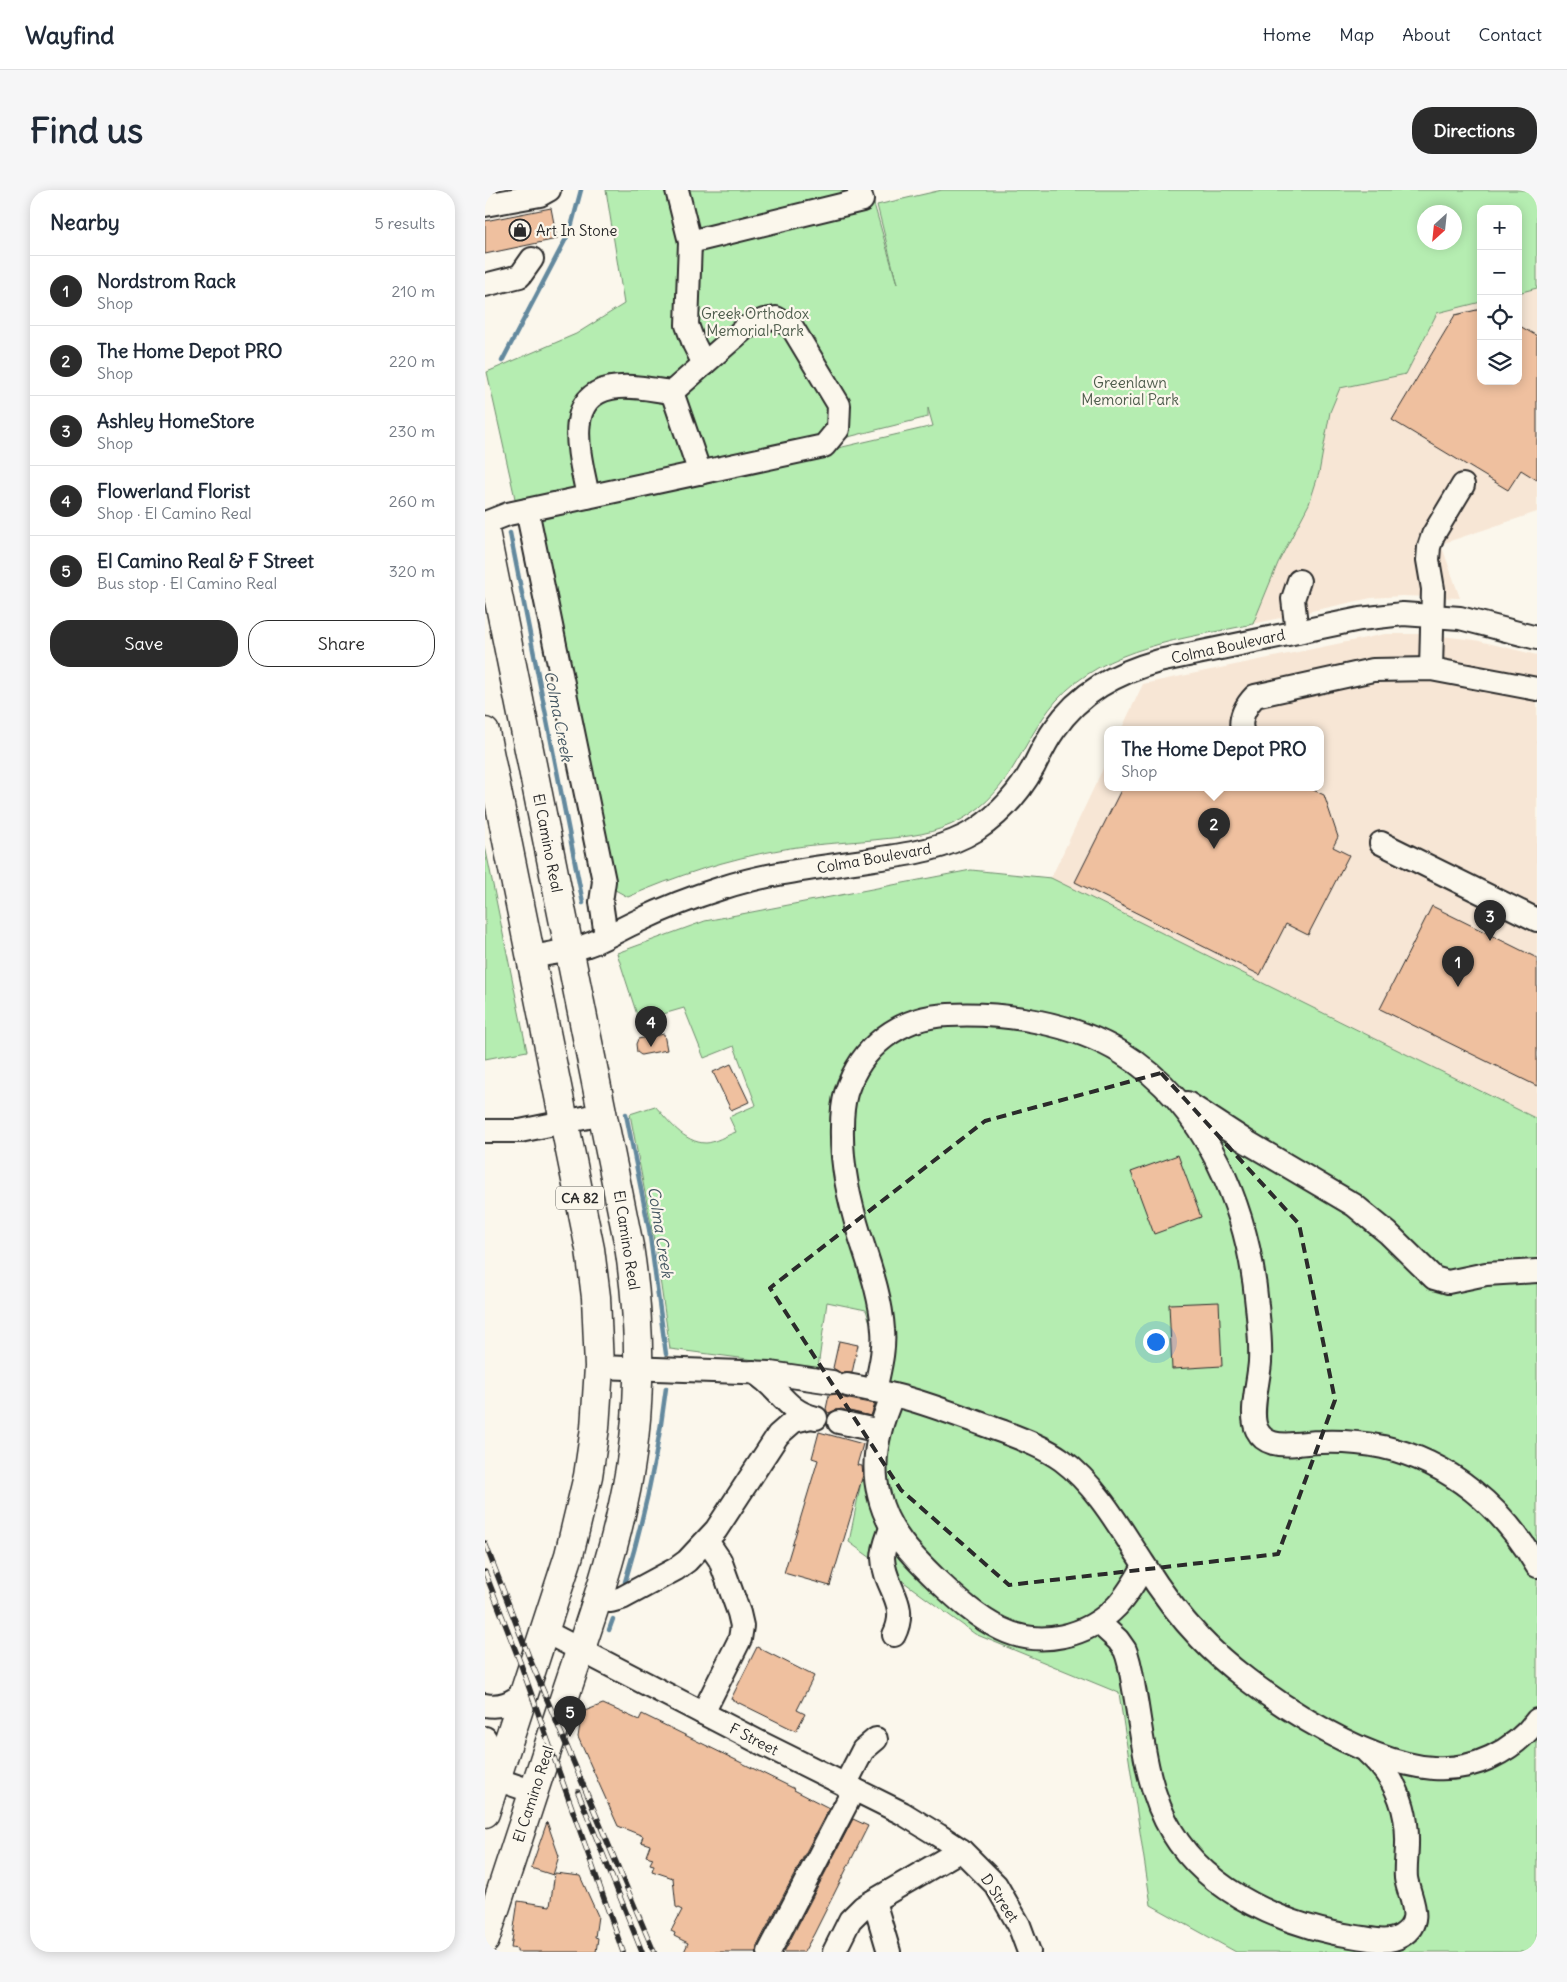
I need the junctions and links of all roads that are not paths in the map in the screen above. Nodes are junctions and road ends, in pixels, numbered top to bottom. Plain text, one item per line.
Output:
1 (549, 190) edge
2 (677, 190) edge
3 (859, 190) edge
4 (485, 204) edge
5 (690, 242) junction
6 (532, 259) dead end
7 (485, 285) edge
8 (704, 364) junction
9 (672, 392) junction
10 (700, 472) junction
11 (1463, 485) dead end
12 (588, 497) junction
13 (514, 508) junction
14 (485, 524) edge
15 (485, 531) edge
16 (1299, 581) dead end
17 (1433, 615) junction
18 (1297, 632) junction
19 (1537, 638) edge
20 (1431, 668) junction
21 (1537, 690) edge
22 (1241, 726) edge
23 (485, 732) edge
24 (1381, 843) dead end
25 (1537, 920) edge
26 (606, 936) junction
27 (570, 950) junction
28 (531, 957) junction
29 (1163, 1086) junction
30 (603, 1114) junction
31 (564, 1122) junction
32 (485, 1131) edge
33 (1537, 1271) edge
34 (599, 1367) junction
35 (639, 1368) junction
36 (753, 1372) junction
37 (884, 1393) junction
38 (825, 1420) junction
39 (880, 1431) junction
40 (891, 1528) junction
41 (707, 1541) junction
42 (1144, 1566) junction
43 (1537, 1566) edge
44 (596, 1599) junction
45 (1098, 1622) junction
46 (544, 1631) junction
47 (895, 1635) dead end
48 (580, 1650) junction
49 (524, 1692) junction
50 (485, 1705) edge
51 (703, 1713) junction
52 (1537, 1720) edge
53 (485, 1738) edge
54 (876, 1739) dead end
55 (1360, 1746) junction
56 (496, 1779) junction
57 (850, 1787) junction
58 (533, 1792) junction
59 (485, 1813) edge
60 (961, 1850) junction
61 (874, 1900) junction
62 (485, 1940) edge
63 (769, 1952) edge
64 (834, 1952) edge
65 (889, 1952) edge
66 (1029, 1952) edge

1 - 4 street
2 - 5 street
3 - 5 street
5 - 8 street
6 - 7 street
8 - 9 street
8 - 10 street
9 - 10 street
9 - 12 street
10 - 12 street
11 - 17 street
12 - 13 street
13 - 14 street
13 - 26 street
15 - 27 main road, El Camino Real / CA 82
16 - 18 street
17 - 18 street, Colma Boulevard
17 - 19 street, Colma Boulevard
17 - 20 street
18 - 26 street, Colma Boulevard
20 - 21 street
20 - 22 street
23 - 28 main road, CA 82
24 - 25 street
26 - 27 street, Colma Boulevard
27 - 28 street, Colma Boulevard
27 - 30 main road, El Camino Real / CA 82
28 - 31 main road, CA 82
29 - 33 street
29 - 37 street
29 - 43 street
30 - 31 street
30 - 35 main road, El Camino Real / CA 82
31 - 32 street
31 - 34 main road, CA 82
34 - 35 street
34 - 46 main road, CA 82
35 - 36 street
35 - 44 main road, El Camino Real / CA 82
36 - 37 street
36 - 38 street
37 - 39 street
37 - 42 street
38 - 39 street
38 - 41 street
39 - 40 street
40 - 45 street
40 - 47 street
41 - 44 street
41 - 51 street
42 - 45 street
42 - 55 street
44 - 48 main road, El Camino Real / CA 82
45 - 55 street
46 - 48 street, F Street
46 - 49 main road, CA 82
48 - 51 street, F Street
48 - 58 main road, El Camino Real / CA 82
49 - 50 street
49 - 56 main road, CA 82
51 - 57 street, F Street
52 - 55 street
53 - 56 street
54 - 57 street
56 - 58 street
56 - 59 main road, CA 82
57 - 60 street, F Street
57 - 63 street
58 - 62 main road, El Camino Real / CA 82
60 - 61 street
60 - 66 street, D Street
61 - 64 street
61 - 65 street

